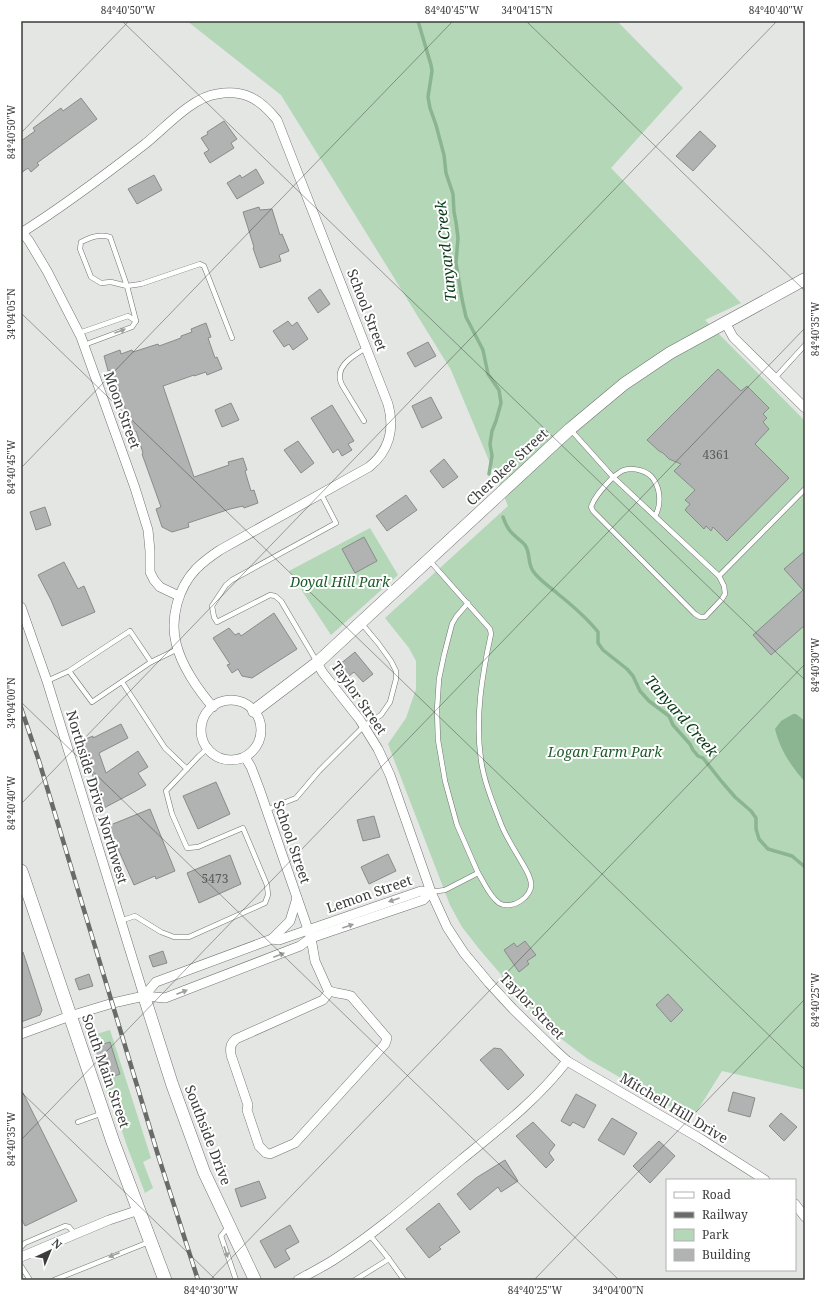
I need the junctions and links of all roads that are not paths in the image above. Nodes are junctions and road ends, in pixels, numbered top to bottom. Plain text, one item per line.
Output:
1 (22, 233) edge
2 (805, 279) edge
3 (127, 286) junction
4 (136, 321) junction
5 (725, 322) junction
6 (79, 333) junction
7 (232, 338) dead end
8 (84, 345) junction
9 (805, 345) edge
10 (366, 348) junction
11 (775, 378) junction
12 (805, 408) edge
13 (364, 421) dead end
14 (570, 429) junction
15 (613, 477) junction
16 (805, 489) edge
17 (321, 494) junction
18 (655, 516) junction
19 (429, 560) junction
20 (719, 576) junction
21 (179, 596) junction
22 (468, 603) junction
23 (21, 606) edge
24 (360, 623) junction
25 (178, 649) junction
26 (151, 662) junction
27 (318, 663) junction
28 (69, 671) junction
29 (47, 681) junction
30 (122, 682) junction
31 (213, 707) junction
32 (254, 711) junction
33 (364, 726) junction
34 (208, 748) junction
35 (245, 757) junction
36 (187, 769) junction
37 (266, 810) junction
38 (21, 871) edge
39 (478, 873) junction
40 (431, 892) junction
41 (297, 898) junction
42 (120, 921) junction
43 (310, 934) junction
44 (272, 939) junction
45 (330, 991) junction
46 (144, 996) junction
47 (70, 1016) junction
48 (21, 1034) edge
49 (567, 1061) junction
50 (103, 1113) junction
51 (78, 1122) dead end
52 (763, 1179) edge
53 (796, 1205) edge
54 (139, 1210) junction
55 (805, 1217) edge
56 (229, 1226) junction
57 (75, 1234) junction
58 (369, 1234) junction
59 (151, 1241) junction
60 (21, 1247) edge
61 (21, 1258) edge
62 (388, 1259) junction
63 (163, 1278) edge
64 (30, 1280) edge
65 (54, 1280) edge
66 (236, 1280) edge
67 (255, 1280) edge
68 (298, 1280) edge
69 (356, 1280) edge
70 (404, 1280) edge

1 - 6 street, Moon Street
1 - 10 street, School Street
2 - 5 street, Cherokee Street
3 - 3 lane
3 - 4 lane
3 - 7 lane
4 - 6 lane
8 -> 4 lane
5 - 11 street
5 - 14 street, Cherokee Street
6 - 8 street, Moon Street
8 - 21 street, Moon Street
9 - 11 lane
10 - 13 lane
10 - 17 street, School Street
11 - 12 street
14 - 15 lane
14 - 19 street, Cherokee Street
15 - 18 lane
15 - 18 lane
15 - 20 lane
16 - 20 lane
17 - 21 street, School Street
17 - 27 lane
18 - 20 lane
19 - 22 lane
19 - 24 street, Cherokee Street
21 - 25 street, School Street
22 - 39 lane
22 - 39 lane
23 - 29 street, Northside Drive Northwest
24 - 27 street, Cherokee Street
24 - 33 lane
25 - 26 lane
25 - 31 street, School Street
26 - 28 lane
26 - 30 lane
27 - 32 street, Cherokee Street
27 - 33 street, Taylor Street
28 - 29 lane
28 - 30 lane
29 - 42 street, Northside Drive Northwest
30 - 36 lane
31 - 32 street
31 - 34 street
32 - 35 street
33 - 37 lane
33 - 40 street, Taylor Street
34 - 35 street
34 - 36 lane
35 - 37 street, School Street
36 - 42 lane
37 - 41 street, School Street
38 - 47 main road, South Main Street
39 - 40 lane
40 - 43 street, Lemon Street
40 - 49 street, Taylor Street
41 - 43 street, School Street
41 - 44 street
42 - 46 street, Northside Drive Northwest
43 - 44 street, Lemon Street
43 - 45 street, School Street
46 -> 43 street, Lemon Street
44 - 46 street, Lemon Street
45 - 45 street
46 - 47 street, Lemon Street
46 - 56 street, Southside Drive
47 - 48 street, Lemon Street
47 - 50 main road, South Main Street
49 - 52 street, Mitchell Hill Drive
49 - 58 street
50 - 51 lane
50 - 54 main road, South Main Street
53 - 55 street
54 - 57 street
54 - 59 main road, South Main Street
56 -> 66 lane
56 - 67 street, Southside Drive
57 - 60 lane
57 - 61 street
58 - 62 lane
58 - 68 street
59 - 63 main road, South Main Street
59 -> 65 lane
61 - 64 lane
62 - 69 lane
62 - 70 lane

